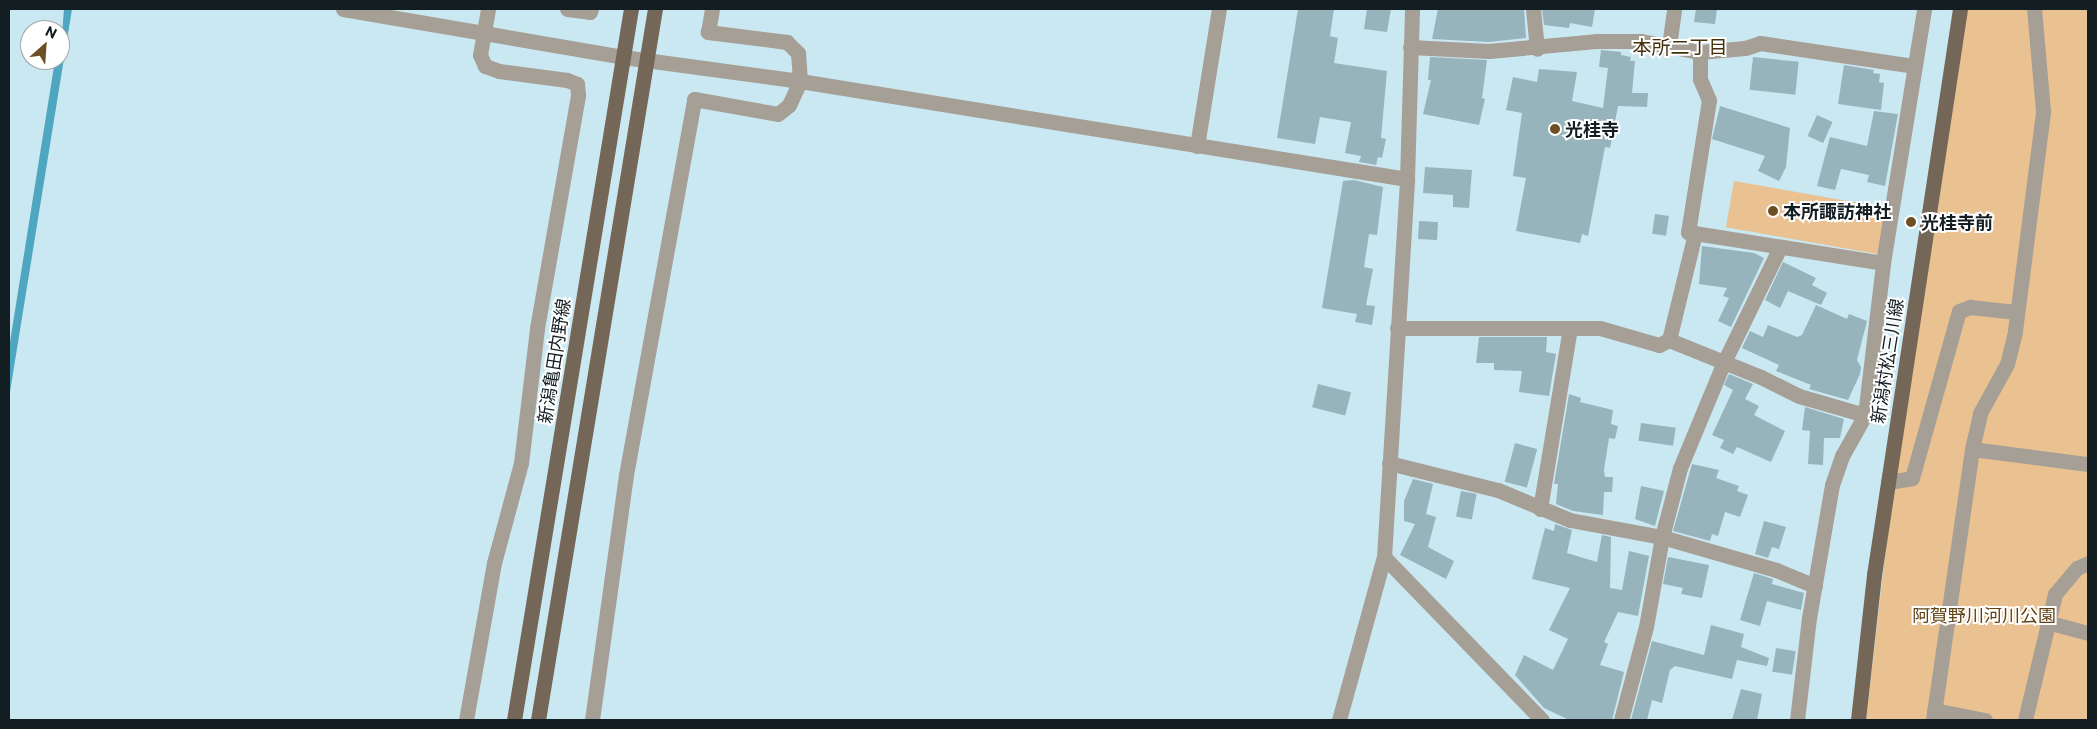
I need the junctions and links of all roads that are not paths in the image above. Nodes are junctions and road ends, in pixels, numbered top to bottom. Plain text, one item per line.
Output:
1 (344, 9) edge
2 (488, 9) edge
3 (567, 9) edge
4 (591, 9) edge
5 (632, 9) edge
6 (654, 9) edge
7 (712, 9) edge
8 (1219, 9) edge
9 (1412, 9) edge
10 (1533, 9) edge
11 (1674, 9) edge
12 (1924, 9) edge
13 (1960, 9) edge
14 (2034, 9) edge
15 (484, 32) junction
16 (1669, 46) junction
17 (1410, 47) junction
18 (1537, 49) junction
19 (1700, 52) junction
20 (624, 57) junction
21 (646, 60) junction
22 (1913, 66) junction
23 (800, 81) junction
24 (1197, 146) junction
25 (1407, 179) junction
26 (1695, 233) junction
27 (1780, 247) junction
28 (1882, 263) junction
29 (2016, 312) junction
30 (1397, 328) junction
31 (1570, 328) junction
32 (1668, 340) junction
33 (1724, 362) junction
34 (1865, 415) junction
35 (1972, 449) junction
36 (1389, 463) junction
37 (2088, 464) edge
38 (1888, 482) junction
39 (1540, 509) junction
40 (1662, 537) junction
41 (1384, 557) junction
42 (2088, 563) edge
43 (1815, 586) junction
44 (2047, 622) junction
45 (2088, 632) edge
46 (1934, 715) edge
47 (466, 720) edge
48 (514, 720) edge
49 (538, 720) edge
50 (592, 720) edge
51 (1339, 720) edge
52 (1542, 720) edge
53 (1621, 720) edge
54 (1798, 720) edge
55 (1858, 720) edge
56 (1985, 720) edge
57 (2025, 720) edge

1 - 15 street
2 - 15 street
3 - 4 street
5 - 20 main road, 新潟亀田内野線
6 - 21 main road
7 - 23 street
8 - 24 street
9 - 17 street
10 - 18 street
11 - 16 street
12 - 22 street
13 - 38 main road, 新潟村松三川線
14 - 29 street
15 - 20 street
15 - 47 street
16 - 18 street
16 - 19 street
17 - 18 street
17 - 25 street
19 - 22 street
19 - 26 street
20 - 21 street
20 - 48 main road, 新潟亀田内野線
21 - 23 street
21 - 49 main road
22 - 28 street
23 - 24 street
23 - 50 street
24 - 25 street
25 - 30 street
26 - 27 street
26 - 32 street
27 - 28 street
27 - 33 street
28 - 34 street
29 - 35 street
29 - 38 street
30 - 31 street
30 - 36 street
31 - 32 street
31 - 39 street
32 - 33 street
33 - 34 street
33 - 40 street
34 - 43 street
35 - 37 street
35 - 46 street
36 - 39 street
36 - 41 street
38 - 55 main road, 新潟村松三川線
39 - 40 street
40 - 43 street
40 - 53 street
41 - 51 street
41 - 52 street
42 - 44 street
43 - 54 street
44 - 45 street
44 - 57 street
46 - 56 street

